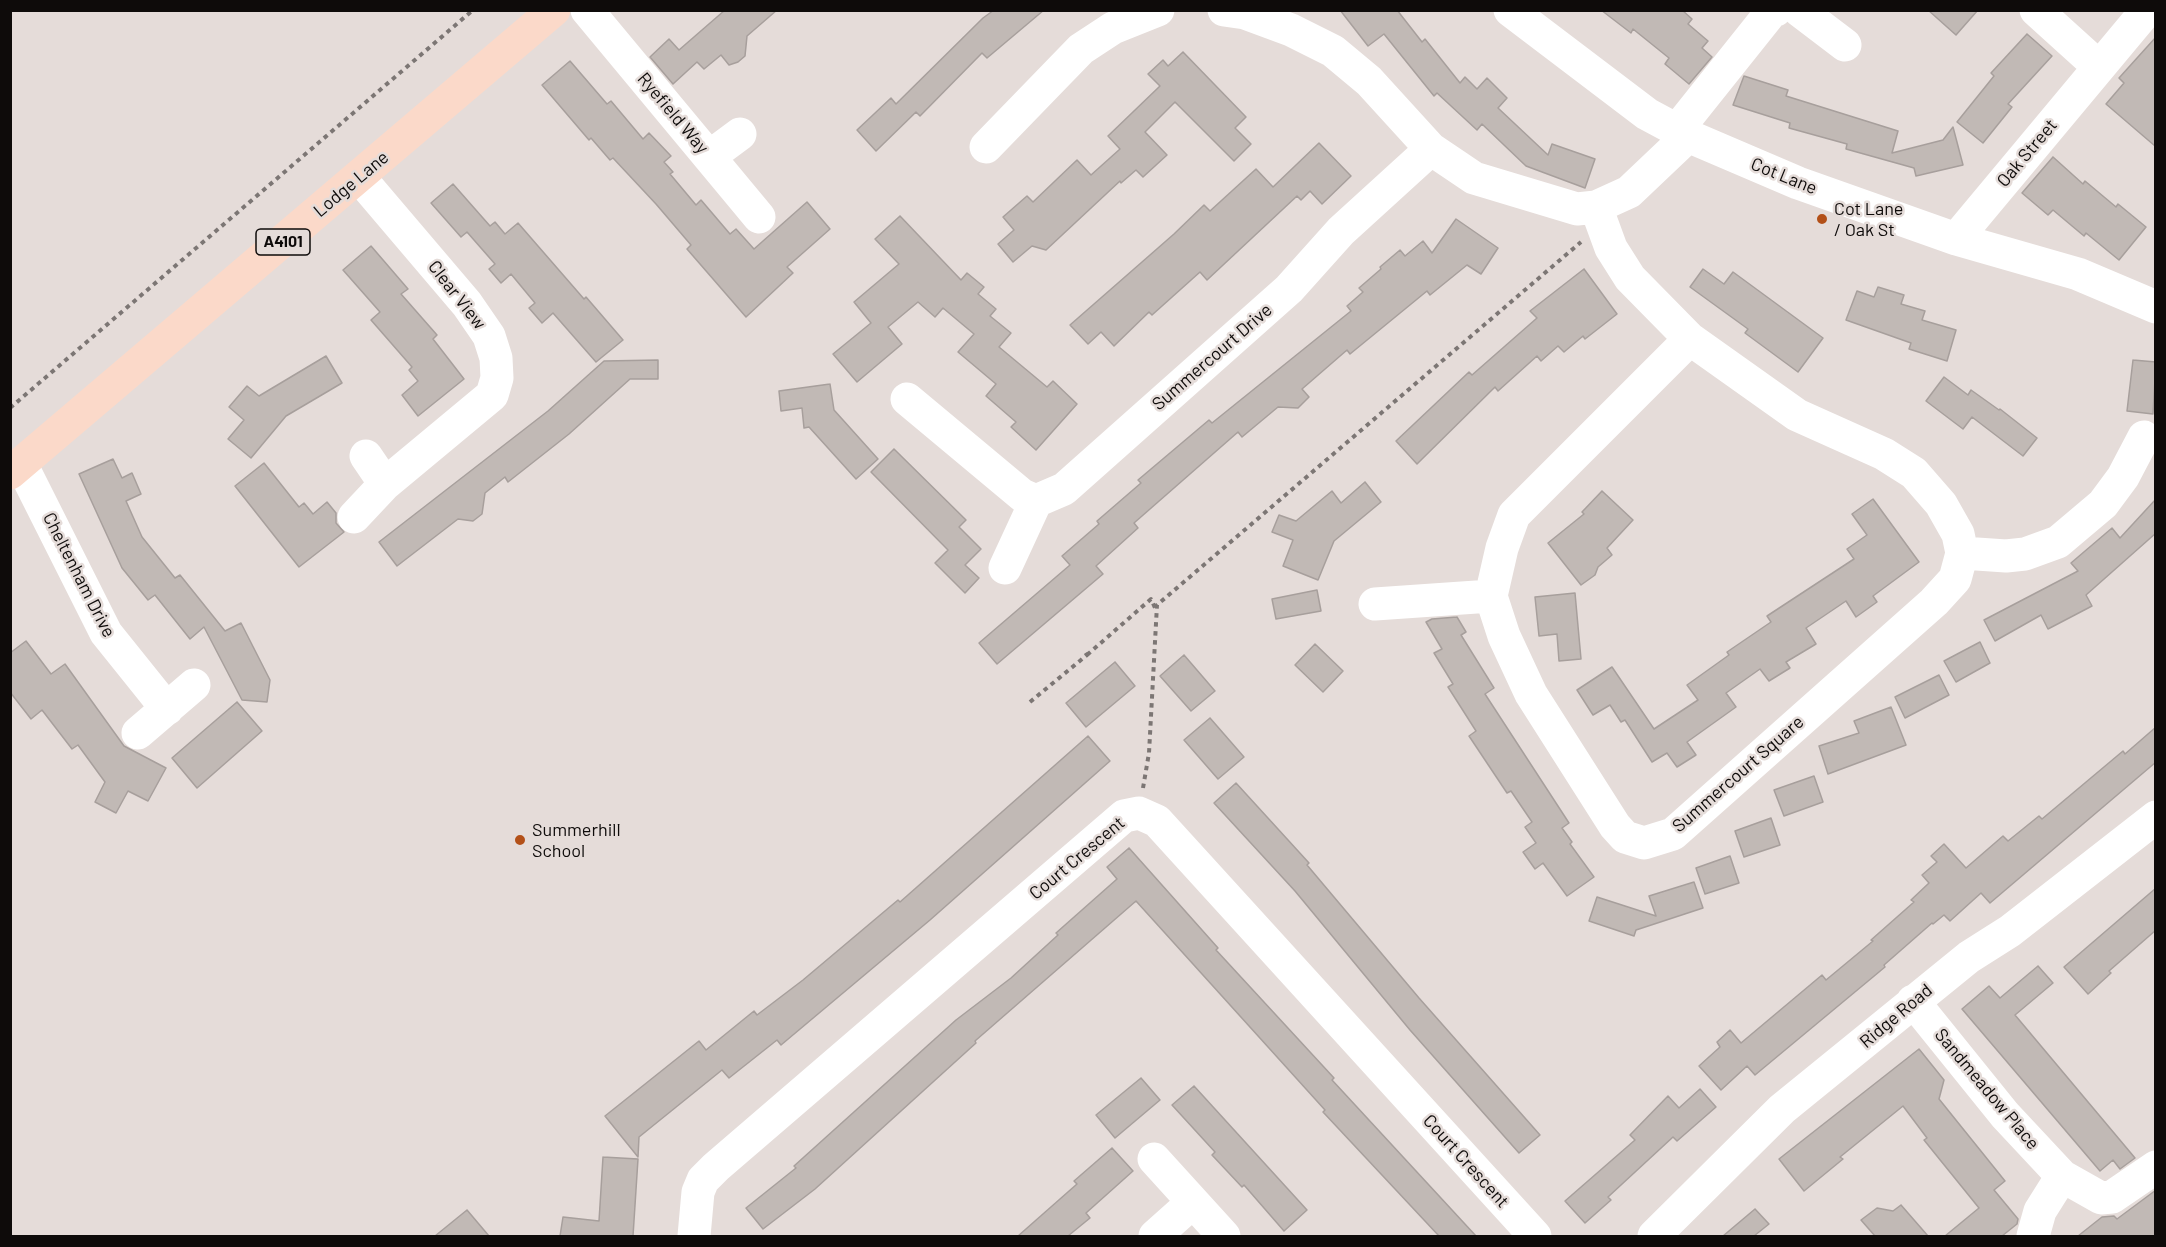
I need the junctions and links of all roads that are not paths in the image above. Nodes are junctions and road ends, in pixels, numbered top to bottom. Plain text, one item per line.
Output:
1 (554, 10) edge
2 (587, 10) edge
3 (1158, 10) edge
4 (1224, 10) edge
5 (1510, 10) edge
6 (1776, 10) edge
7 (1799, 10) edge
8 (2036, 10) edge
9 (2147, 10) edge
10 (1845, 45) dead end
11 (2099, 67) junction
12 (1683, 133) junction
13 (740, 134) dead end
14 (986, 147) dead end
15 (1431, 149) junction
16 (710, 157) junction
17 (359, 177) junction
18 (1596, 207) junction
19 (759, 217) dead end
20 (1956, 239) junction
21 (2156, 308) edge
22 (1690, 339) junction
23 (907, 399) dead end
24 (2144, 437) dead end
25 (366, 456) dead end
26 (16, 469) edge
27 (385, 484) junction
28 (1036, 501) junction
29 (354, 517) dead end
30 (1962, 553) junction
31 (1005, 568) dead end
32 (1491, 596) junction
33 (1375, 604) dead end
34 (194, 685) dead end
35 (167, 709) junction
36 (138, 733) dead end
37 (2156, 817) edge
38 (1912, 1001) junction
39 (1154, 1159) dead end
40 (2156, 1167) edge
41 (2062, 1176) junction
42 (1192, 1203) junction
43 (2036, 1224) edge
44 (694, 1236) edge
45 (1155, 1236) edge
46 (1224, 1236) edge
47 (1534, 1236) edge
48 (1654, 1236) edge

1 - 17 main road, Lodge Lane / A4101
2 - 16 street, Ryefield Way
3 - 14 street
4 - 15 street
5 - 12 street, Cot Lane
6 - 12 street
7 - 10 street
8 - 11 street
9 - 11 street, Oak Street
11 - 20 street, Oak Street
12 - 18 street
12 - 20 street, Cot Lane
13 - 16 street
15 - 18 street
15 - 28 street, Summercourt Drive
16 - 19 street, Ryefield Way
17 - 26 main road, Lodge Lane / A4101
17 - 27 street, Clear View
18 - 22 street
20 - 21 street, Cot Lane
22 - 30 street
22 - 32 street
23 - 28 street
24 - 30 street
25 - 27 street
26 - 35 street, Cheltenham Drive
27 - 29 street, Clear View
28 - 31 street
30 - 32 street, Summercourt Square
32 - 33 street
34 - 35 street
35 - 36 street
37 - 38 street, Ridge Road
38 - 41 street, Sandmeadow Place
38 - 48 street, Ridge Road
39 - 42 street
40 - 41 street, Sandmeadow Place
41 - 43 street
42 - 45 street
42 - 46 street
44 - 47 street, Court Crescent

